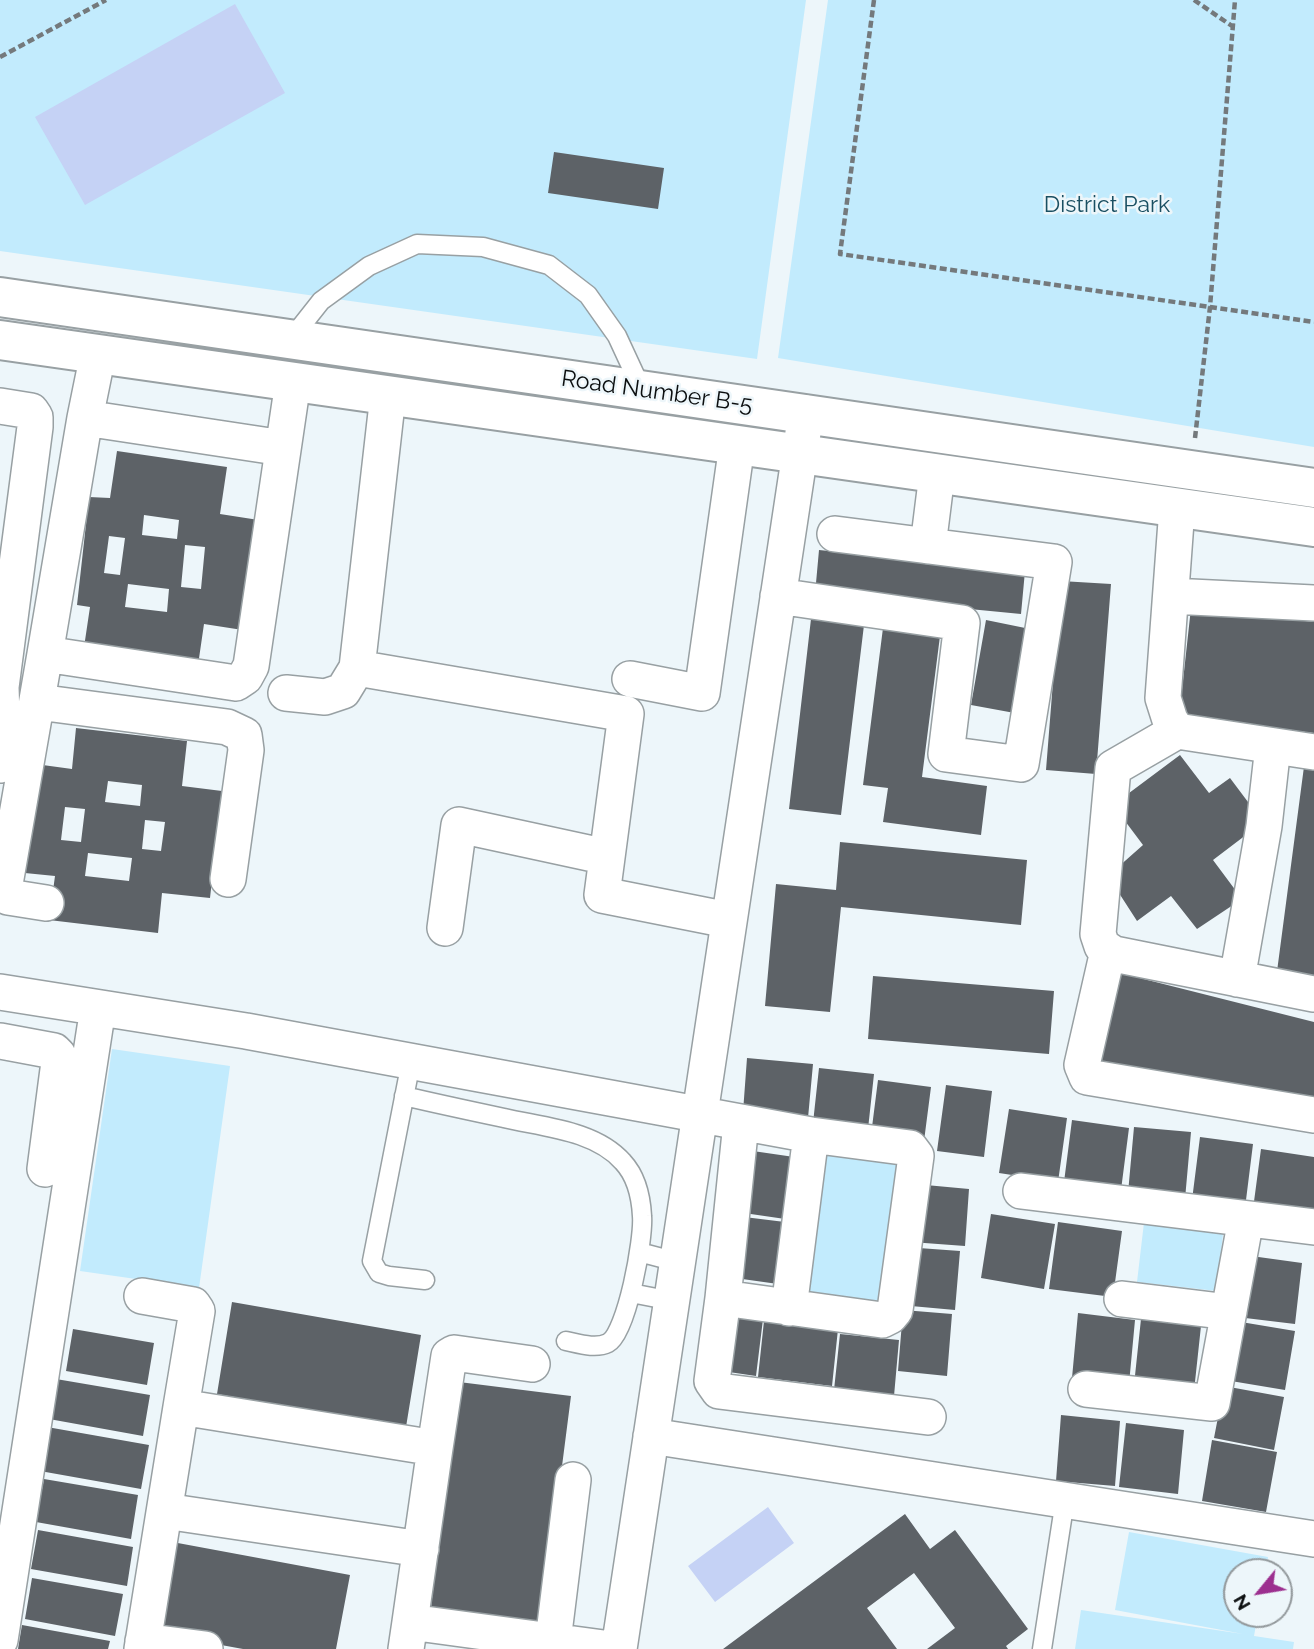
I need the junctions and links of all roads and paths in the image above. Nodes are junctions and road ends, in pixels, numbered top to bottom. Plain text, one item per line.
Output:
1 (106, 0) edge
2 (874, 0) edge
3 (1194, 0) edge
4 (1236, 0) edge
5 (1232, 26) junction
6 (0, 57) edge
7 (0, 297) edge
8 (1210, 307) junction
9 (1314, 322) edge
10 (291, 339) junction
11 (0, 340) edge
12 (98, 354) junction
13 (293, 382) junction
14 (642, 390) junction
15 (388, 396) junction
16 (0, 406) edge
17 (806, 413) junction
18 (85, 418) junction
19 (737, 445) junction
20 (283, 448) junction
21 (800, 454) junction
22 (1191, 470) junction
23 (937, 474) junction
24 (1314, 488) edge
25 (1177, 508) junction
26 (1314, 527) edge
27 (835, 534) dead end
28 (928, 546) junction
29 (778, 596) junction
30 (1171, 596) junction
31 (1314, 603) edge
32 (45, 654) junction
33 (357, 668) junction
34 (629, 680) joint
35 (286, 693) dead end
36 (38, 702) junction
37 (626, 714) junction
38 (1177, 731) junction
39 (1273, 746) junction
40 (1314, 752) edge
41 (0, 765) edge
42 (607, 857) junction
43 (228, 879) dead end
44 (46, 903) dead end
45 (728, 920) junction
46 (445, 928) dead end
47 (1108, 951) junction
48 (1237, 979) junction
49 (0, 992) edge
50 (1314, 994) edge
51 (98, 1008) junction
52 (0, 1041) edge
53 (411, 1062) junction
54 (404, 1096) junction
55 (698, 1115) junction
56 (1314, 1115) edge
57 (741, 1123) junction
58 (811, 1135) junction
59 (44, 1169) dead end
60 (1021, 1191) dead end
61 (1247, 1219) junction
62 (1314, 1227) edge
63 (639, 1252) junction
64 (677, 1262) junction
65 (425, 1280) dead end
66 (631, 1293) junction
67 (142, 1296) dead end
68 (723, 1298) junction
69 (1122, 1299) dead end
70 (672, 1301) junction
71 (789, 1308) junction
72 (1229, 1312) junction
73 (566, 1342) dead end
74 (531, 1364) dead end
75 (1086, 1389) dead end
76 (181, 1406) junction
77 (928, 1417) dead end
78 (652, 1436) junction
79 (435, 1448) junction
80 (573, 1480) dead end
81 (1065, 1500) junction
82 (165, 1511) junction
83 (1314, 1538) edge
84 (421, 1549) junction
85 (408, 1636) edge
86 (0, 1640) edge
87 (143, 1645) edge
88 (552, 1645) edge
89 (205, 1649) edge
90 (611, 1649) edge
91 (619, 1649) edge
92 (1042, 1649) edge

1 - 6 path
2 - 8 path
3 - 5 path
4 - 5 path
5 - 8 path
7 - 10 street, Road Number B-5
8 - 9 path
8 - 22 path
10 - 14 street, Road Number B-5
10 - 14 lane
11 - 12 street
12 - 13 street
12 - 18 street
13 - 15 street
13 - 20 street
14 - 17 street, Road Number B-5
15 - 19 street
15 - 33 street
16 - 41 street
17 - 21 street
17 - 22 street, Road Number B-5
18 - 20 street
18 - 32 street
19 - 21 street
19 - 34 street
20 - 32 street
21 - 23 street
21 - 29 street
22 - 24 street, Road Number B-5
23 - 25 street
23 - 28 street
25 - 26 street
25 - 30 street
27 - 28 street
28 - 29 street
29 - 45 street
30 - 31 street
30 - 38 street
32 - 36 street
33 - 35 street
33 - 37 street
34 - 37 lane
36 - 43 street
36 - 44 street
37 - 42 street
38 - 39 street
38 - 47 street
39 - 40 street
39 - 48 street
42 - 45 street
42 - 46 street
45 - 55 street
47 - 48 street
47 - 56 street
48 - 50 street
49 - 51 street
51 - 53 street
51 - 86 street
52 - 59 street
53 - 54 lane
53 - 55 street
54 - 63 lane
54 - 65 lane
55 - 57 street
55 - 64 street
57 - 58 street
57 - 68 street
58 - 71 street
58 - 71 street
60 - 61 street
61 - 62 street
61 - 72 street
63 - 64 lane
63 - 66 lane
64 - 70 street
66 - 70 lane
66 - 73 lane
67 - 76 street
68 - 71 street
68 - 77 street
69 - 72 street
70 - 78 street
72 - 75 street
74 - 79 street
76 - 79 street
76 - 82 street
78 - 81 street
78 - 91 street
79 - 84 street
80 - 88 street
81 - 83 street
81 - 92 lane
82 - 84 street
82 - 87 street
84 - 85 street
85 - 88 street
87 - 89 street
88 - 90 street

